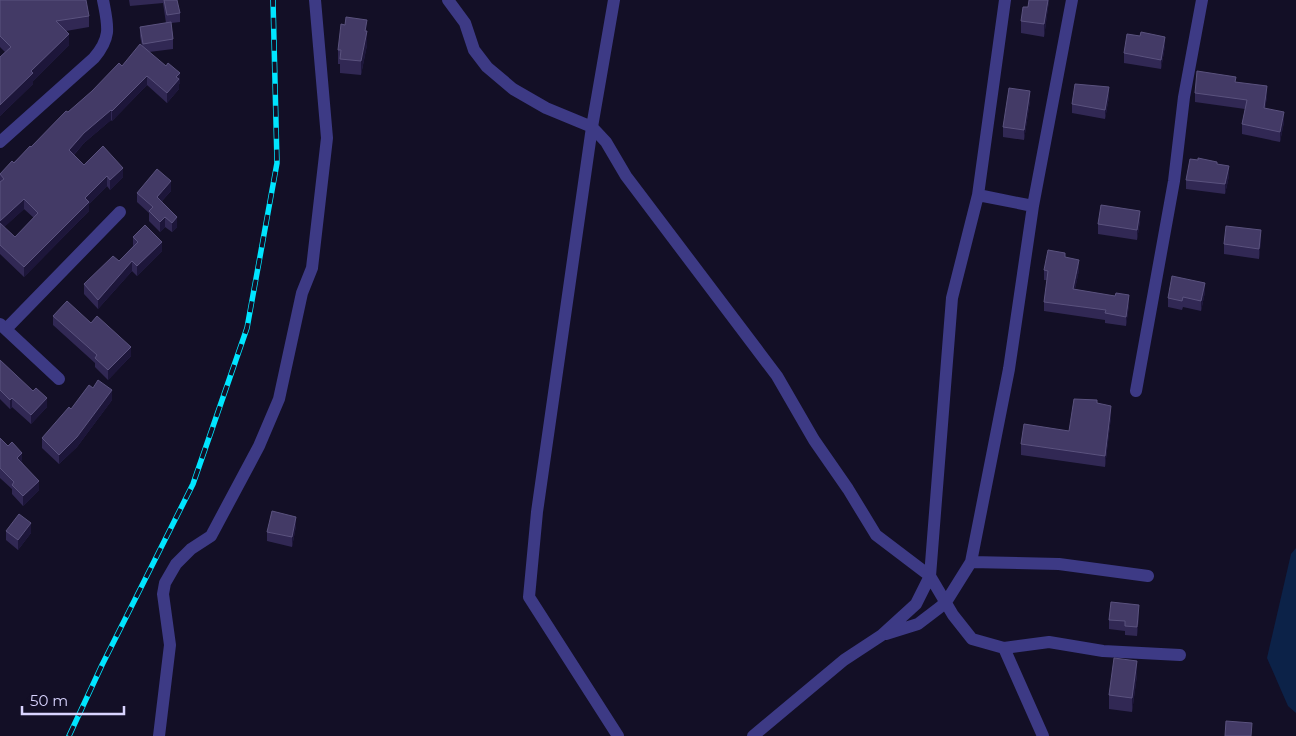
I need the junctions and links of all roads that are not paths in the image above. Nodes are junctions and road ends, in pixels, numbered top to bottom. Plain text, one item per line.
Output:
1 (103, 0) edge
2 (315, 0) edge
3 (448, 0) edge
4 (614, 0) edge
5 (1005, 0) edge
6 (1072, 0) edge
7 (1202, 0) edge
8 (592, 127) junction
9 (0, 142) edge
10 (978, 195) junction
11 (1033, 206) junction
12 (120, 212) dead end
13 (3, 327) edge
14 (59, 379) dead end
15 (1136, 391) dead end
16 (972, 562) junction
17 (930, 576) junction
18 (1148, 576) dead end
19 (946, 602) junction
20 (882, 635) junction
21 (1004, 648) junction
22 (1180, 655) dead end
23 (159, 736) edge
24 (618, 736) edge
25 (753, 736) edge
26 (1043, 736) edge

1 - 9 street
2 - 23 street
3 - 8 street
4 - 8 street
5 - 10 street
6 - 11 street
7 - 15 street
8 - 17 street
8 - 24 street
10 - 11 street
10 - 17 street
11 - 16 street
12 - 13 street
13 - 14 street
16 - 18 street
16 - 19 street
17 - 19 street
17 - 20 street
19 - 20 street
19 - 21 street
20 - 25 street
21 - 22 street
21 - 26 street

